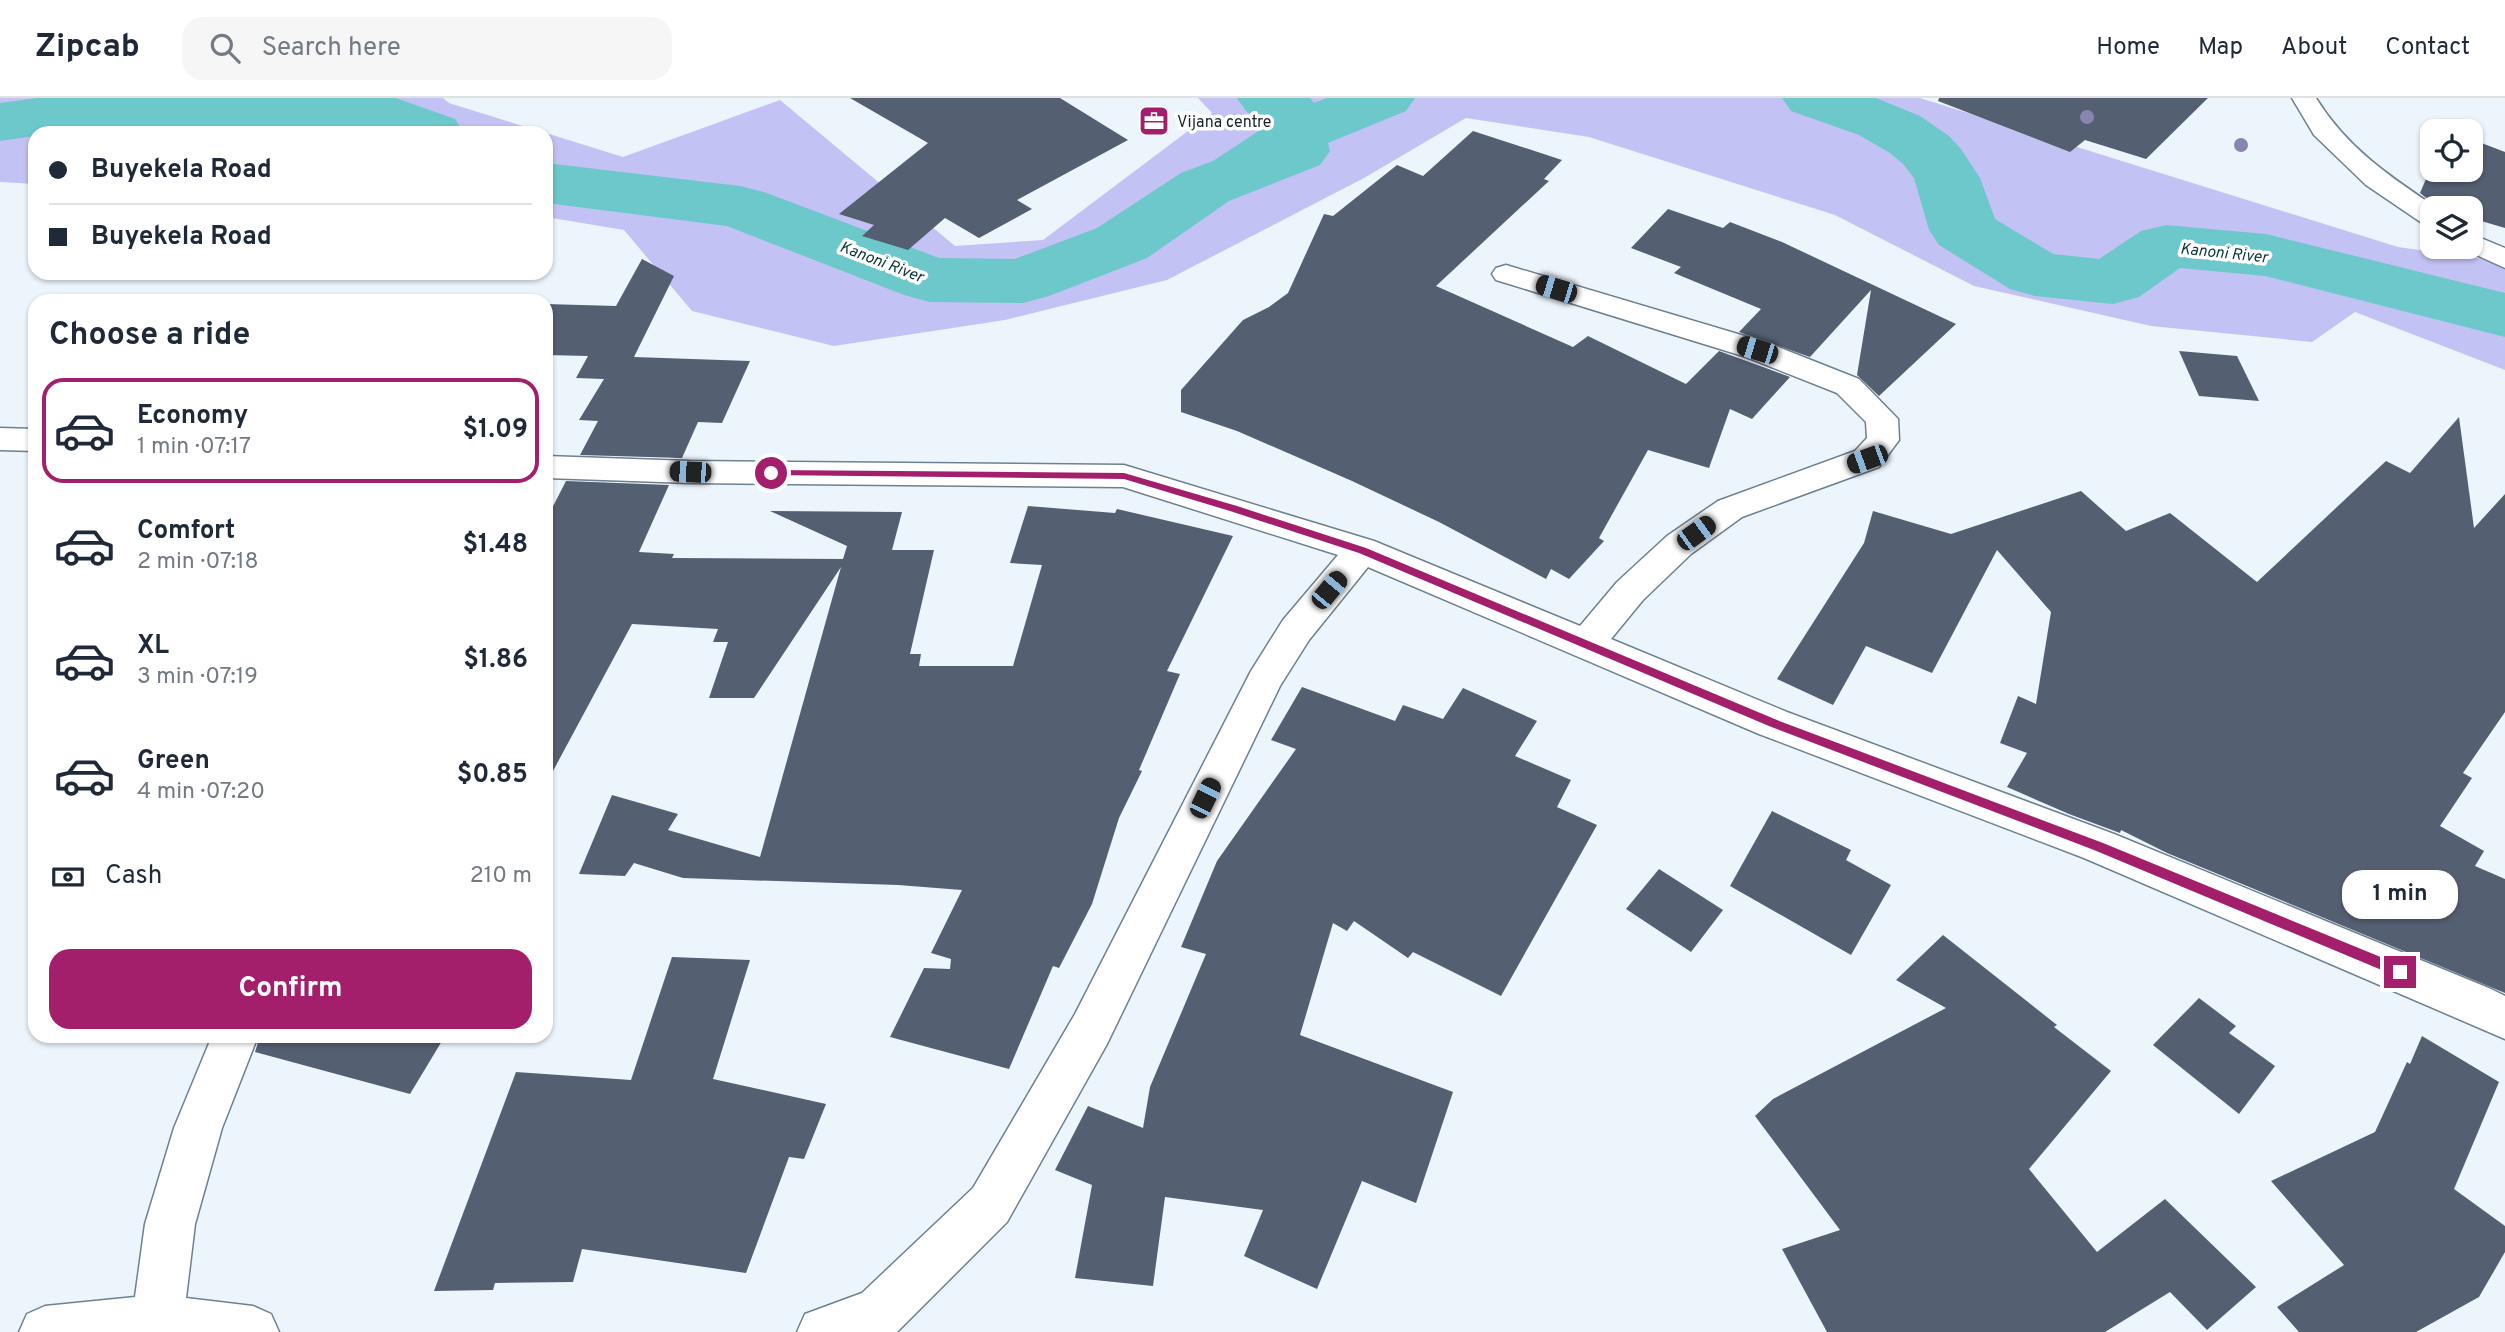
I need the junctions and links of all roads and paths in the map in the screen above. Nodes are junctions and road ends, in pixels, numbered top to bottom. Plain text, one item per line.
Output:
1 (2305, 98) edge
2 (2420, 209) edge
3 (2483, 248) edge
4 (2505, 259) edge
5 (1506, 274) dead end
6 (0, 439) edge
7 (28, 440) edge
8 (553, 467) edge
9 (1362, 550) junction
10 (1587, 643) junction
11 (2505, 1018) edge
12 (232, 1043) edge
13 (158, 1320) junction
14 (45, 1332) edge
15 (253, 1332) edge
16 (823, 1332) edge

1 - 2 street
3 - 4 street
5 - 10 street
6 - 7 street
8 - 9 street
9 - 10 street
9 - 16 street
10 - 11 street
12 - 13 street
13 - 14 street
13 - 15 street

